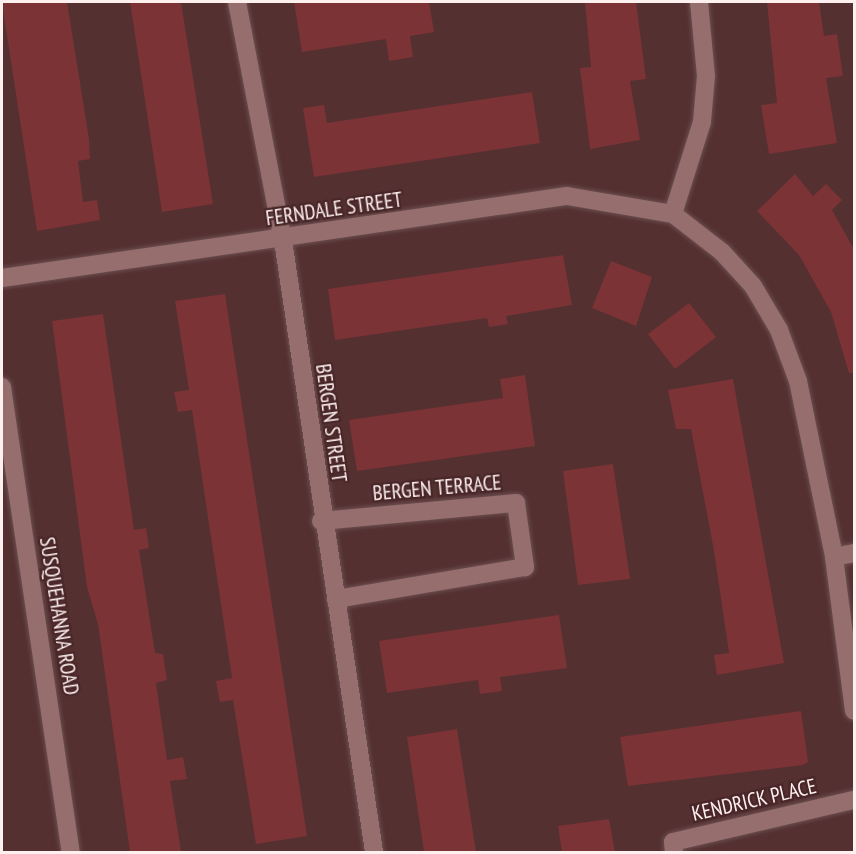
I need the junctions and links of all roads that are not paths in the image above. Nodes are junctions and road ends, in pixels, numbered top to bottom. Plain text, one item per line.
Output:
1 (237, 2) edge
2 (699, 2) edge
3 (673, 214) junction
4 (283, 240) junction
5 (2, 278) edge
6 (2, 387) edge
7 (321, 521) junction
8 (855, 553) edge
9 (834, 557) junction
10 (336, 599) junction
11 (855, 711) edge
12 (855, 800) edge
13 (71, 852) edge
14 (374, 852) edge
15 (674, 852) edge

1 - 4 street, BERGEN STREET
2 - 3 street
3 - 4 street, FERNDALE STREET
3 - 9 street
4 - 5 street, FERNDALE STREET
4 - 7 street, BERGEN STREET
6 - 13 street, SUSQUEHANNA ROAD
7 - 10 street, BERGEN STREET
7 - 10 street, BERGEN TERRACE
8 - 9 street
9 - 11 street
10 - 14 street, BERGEN STREET
12 - 15 street, KENDRICK PLACE

